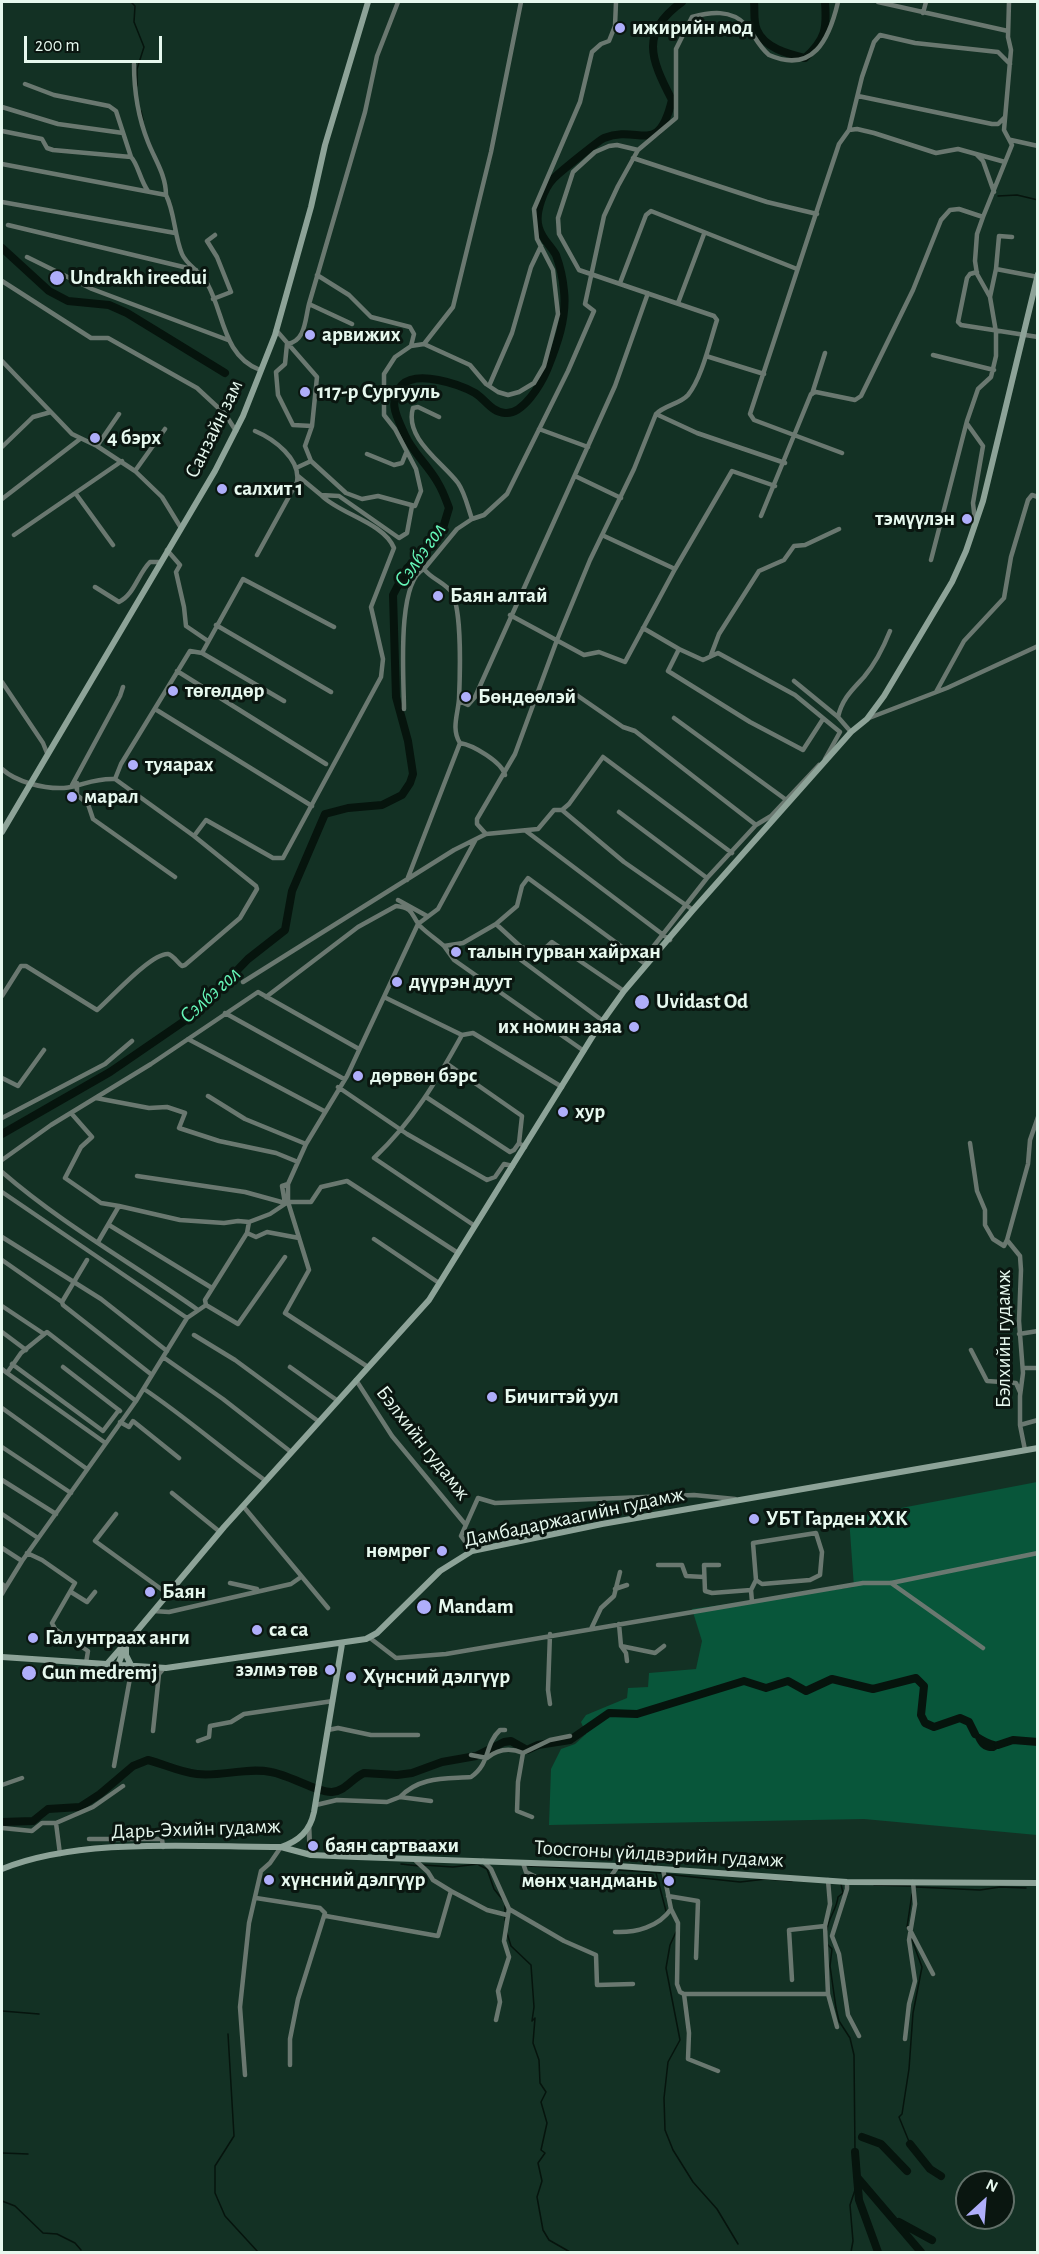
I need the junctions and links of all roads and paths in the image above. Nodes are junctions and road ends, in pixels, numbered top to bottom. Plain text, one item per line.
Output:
1 (368, 2) edge
2 (398, 2) edge
3 (521, 2) edge
4 (616, 2) edge
5 (838, 2) edge
6 (878, 2) edge
7 (926, 2) edge
8 (1009, 2) edge
9 (896, 4) edge
10 (923, 13) junction
11 (1008, 31) junction
12 (134, 64) dead end
13 (1010, 64) junction
14 (25, 84) dead end
15 (858, 96) junction
16 (2, 107) edge
17 (1007, 114) junction
18 (998, 124) junction
19 (849, 130) junction
20 (1004, 130) junction
21 (2, 131) edge
22 (123, 133) junction
23 (1011, 140) junction
24 (1038, 146) edge
25 (638, 150) junction
26 (975, 153) junction
27 (131, 157) junction
28 (633, 158) junction
29 (1005, 162) junction
30 (2, 164) edge
31 (148, 191) junction
32 (994, 192) junction
33 (166, 195) junction
34 (2, 202) edge
35 (817, 214) junction
36 (983, 217) junction
37 (8, 225) dead end
38 (175, 233) junction
39 (215, 234) dead end
40 (704, 234) junction
41 (1012, 237) dead end
42 (542, 246) junction
43 (27, 257) dead end
44 (797, 269) junction
45 (996, 269) junction
46 (199, 271) junction
47 (977, 272) junction
48 (590, 274) junction
49 (318, 275) junction
50 (1037, 276) edge
51 (2, 281) edge
52 (620, 283) junction
53 (648, 293) junction
54 (990, 297) junction
55 (213, 298) junction
56 (309, 303) junction
57 (678, 303) junction
58 (352, 324) dead end
59 (276, 329) junction
60 (996, 332) junction
61 (1023, 335) junction
62 (1038, 337) edge
63 (228, 340) junction
64 (286, 344) junction
65 (424, 344) junction
66 (411, 346) junction
67 (825, 354) dead end
68 (933, 355) dead end
69 (706, 356) junction
70 (2, 361) edge
71 (260, 370) junction
72 (994, 370) junction
73 (764, 374) junction
74 (489, 386) junction
75 (812, 394) junction
76 (51, 412) junction
77 (119, 414) dead end
78 (656, 414) junction
79 (439, 417) dead end
80 (967, 421) junction
81 (312, 426) junction
82 (165, 429) dead end
83 (540, 429) junction
84 (236, 430) junction
85 (255, 431) dead end
86 (796, 434) junction
87 (80, 439) junction
88 (97, 446) junction
89 (2, 447) edge
90 (588, 447) junction
91 (406, 453) junction
92 (842, 453) dead end
93 (367, 454) dead end
94 (122, 461) junction
95 (311, 461) junction
96 (785, 463) junction
97 (296, 468) junction
98 (135, 471) junction
99 (298, 476) junction
100 (575, 476) junction
101 (775, 486) junction
102 (76, 494) junction
103 (321, 495) junction
104 (1038, 496) edge
105 (621, 498) junction
106 (2, 499) edge
107 (412, 506) junction
108 (761, 516) dead end
109 (472, 519) junction
110 (975, 527) junction
111 (181, 528) junction
112 (839, 529) dead end
113 (14, 535) dead end
114 (602, 536) junction
115 (113, 545) dead end
116 (167, 550) junction
117 (257, 555) dead end
118 (931, 560) dead end
119 (160, 562) junction
120 (424, 569) junction
121 (675, 569) junction
122 (95, 586) dead end
123 (510, 615) junction
124 (216, 625) junction
125 (334, 627) dead end
126 (643, 628) junction
127 (890, 631) dead end
128 (557, 640) junction
129 (208, 641) junction
130 (1038, 646) edge
131 (679, 650) junction
132 (202, 653) junction
133 (711, 655) junction
134 (177, 671) junction
135 (2, 681) edge
136 (794, 681) dead end
137 (123, 687) dead end
138 (568, 689) dead end
139 (331, 692) dead end
140 (936, 692) junction
141 (459, 701) junction
142 (284, 702) dead end
143 (154, 709) junction
144 (404, 709) dead end
145 (838, 717) junction
146 (674, 718) dead end
147 (867, 718) junction
148 (823, 719) junction
149 (852, 732) junction
150 (460, 743) junction
151 (47, 753) junction
152 (824, 762) junction
153 (326, 764) dead end
154 (2, 770) edge
155 (505, 775) junction
156 (115, 779) junction
157 (29, 784) junction
158 (75, 784) junction
159 (785, 799) junction
160 (312, 806) junction
161 (562, 810) junction
162 (619, 812) dead end
163 (756, 825) junction
164 (526, 831) junction
165 (2, 832) edge
166 (486, 834) junction
167 (194, 836) junction
168 (476, 839) junction
169 (732, 854) junction
170 (175, 877) dead end
171 (707, 878) junction
172 (407, 880) junction
173 (398, 900) dead end
174 (686, 905) junction
175 (693, 910) junction
176 (423, 920) junction
177 (496, 924) junction
178 (662, 934) junction
179 (670, 940) junction
180 (444, 945) junction
181 (521, 947) junction
182 (644, 963) junction
183 (243, 982) dead end
184 (624, 991) junction
185 (2, 996) edge
186 (266, 997) junction
187 (384, 997) junction
188 (225, 1013) junction
189 (603, 1021) junction
190 (462, 1035) junction
191 (188, 1039) junction
192 (132, 1041) dead end
193 (359, 1049) junction
194 (44, 1050) dead end
195 (584, 1051) junction
196 (446, 1063) junction
197 (2, 1078) edge
198 (344, 1079) junction
199 (338, 1087) junction
200 (562, 1087) junction
201 (208, 1096) dead end
202 (426, 1097) junction
203 (96, 1098) junction
204 (324, 1111) junction
205 (71, 1113) junction
206 (2, 1118) edge
207 (1038, 1118) edge
208 (402, 1131) junction
209 (519, 1143) junction
210 (970, 1143) dead end
211 (306, 1144) junction
212 (525, 1147) junction
213 (2, 1160) edge
214 (298, 1162) junction
215 (513, 1166) junction
216 (2, 1172) edge
217 (136, 1176) dead end
218 (2, 1192) edge
219 (286, 1202) junction
220 (119, 1206) junction
221 (249, 1222) junction
222 (109, 1225) junction
223 (475, 1226) junction
224 (247, 1233) junction
225 (2, 1237) edge
226 (299, 1238) junction
227 (374, 1239) dead end
228 (1008, 1240) junction
229 (98, 1242) junction
230 (114, 1253) junction
231 (458, 1253) junction
232 (285, 1257) dead end
233 (2, 1260) edge
234 (87, 1260) dead end
235 (108, 1263) junction
236 (74, 1282) junction
237 (439, 1283) junction
238 (212, 1288) junction
239 (62, 1302) junction
240 (206, 1305) junction
241 (2, 1306) edge
242 (198, 1310) junction
243 (188, 1317) junction
244 (1038, 1331) edge
245 (2, 1332) edge
246 (44, 1334) junction
247 (1019, 1334) junction
248 (194, 1335) dead end
249 (26, 1350) junction
250 (972, 1350) dead end
251 (166, 1351) junction
252 (163, 1357) junction
253 (12, 1364) junction
254 (290, 1367) dead end
255 (368, 1367) junction
256 (63, 1368) dead end
257 (1023, 1368) junction
258 (1038, 1368) edge
259 (2, 1369) edge
260 (7, 1373) junction
261 (152, 1375) junction
262 (356, 1380) junction
263 (144, 1389) junction
264 (1020, 1392) junction
265 (136, 1401) junction
266 (338, 1401) junction
267 (2, 1408) edge
268 (119, 1410) junction
269 (124, 1415) junction
270 (1038, 1420) edge
271 (318, 1421) junction
272 (120, 1422) junction
273 (1020, 1425) junction
274 (104, 1442) junction
275 (2, 1447) edge
276 (1038, 1448) edge
277 (1025, 1450) junction
278 (291, 1452) junction
279 (179, 1458) dead end
280 (87, 1469) junction
281 (2, 1480) edge
282 (266, 1481) junction
283 (70, 1493) junction
284 (171, 1493) dead end
285 (741, 1500) junction
286 (243, 1506) junction
287 (2, 1514) edge
288 (56, 1514) junction
289 (116, 1514) dead end
290 (465, 1524) junction
291 (220, 1532) junction
292 (38, 1538) junction
293 (2, 1548) edge
294 (472, 1551) junction
295 (27, 1553) junction
296 (1038, 1553) edge
297 (22, 1561) junction
298 (658, 1565) dead end
299 (719, 1565) dead end
300 (620, 1572) dead end
301 (301, 1577) junction
302 (705, 1577) junction
303 (756, 1580) junction
304 (230, 1583) dead end
305 (891, 1583) junction
306 (4, 1585) edge
307 (627, 1585) dead end
308 (260, 1589) junction
309 (615, 1589) junction
310 (751, 1590) junction
311 (71, 1592) junction
312 (95, 1592) dead end
313 (2, 1594) edge
314 (168, 1594) junction
315 (752, 1602) junction
316 (328, 1608) dead end
317 (153, 1611) junction
318 (619, 1624) junction
319 (591, 1629) junction
320 (550, 1634) junction
321 (370, 1638) junction
322 (126, 1644) junction
323 (342, 1644) junction
324 (621, 1646) junction
325 (664, 1646) dead end
326 (983, 1648) dead end
327 (2, 1658) edge
328 (627, 1661) dead end
329 (86, 1663) junction
330 (107, 1664) junction
331 (118, 1665) junction
332 (132, 1667) junction
333 (164, 1668) junction
334 (333, 1701) junction
335 (550, 1704) dead end
336 (328, 1730) junction
337 (505, 1730) dead end
338 (153, 1731) dead end
339 (418, 1735) dead end
340 (570, 1736) dead end
341 (198, 1741) dead end
342 (523, 1753) junction
343 (471, 1755) dead end
344 (487, 1756) junction
345 (114, 1766) dead end
346 (22, 1778) dead end
347 (2, 1785) edge
348 (123, 1786) dead end
349 (400, 1797) junction
350 (431, 1801) dead end
351 (316, 1804) junction
352 (532, 1817) dead end
353 (56, 1822) junction
354 (2, 1828) edge
355 (309, 1828) junction
356 (90, 1839) dead end
357 (281, 1847) junction
358 (163, 1848) junction
359 (60, 1854) junction
360 (310, 1854) junction
361 (416, 1861) junction
362 (483, 1861) junction
363 (523, 1863) junction
364 (618, 1866) junction
365 (2, 1869) edge
366 (663, 1869) junction
367 (828, 1880) junction
368 (847, 1882) junction
369 (914, 1882) junction
370 (1038, 1883) edge
371 (451, 1891) junction
372 (668, 1896) junction
373 (256, 1898) junction
374 (671, 1909) junction
375 (508, 1912) junction
376 (326, 1916) junction
377 (825, 1926) junction
378 (909, 1929) junction
379 (615, 1932) dead end
380 (696, 1958) dead end
381 (933, 1974) dead end
382 (792, 1980) dead end
383 (633, 1983) dead end
384 (684, 1994) junction
385 (828, 1994) junction
386 (496, 2020) dead end
387 (837, 2027) dead end
388 (859, 2036) dead end
389 (905, 2039) dead end
390 (290, 2065) dead end
391 (718, 2071) dead end
392 (245, 2075) dead end

1 - 59 main road, Санзайн зам
2 - 49 street
3 - 65 street
4 - 42 street
5 - 25 street
6 - 9 street
7 - 10 street
8 - 11 street
9 - 10 street
10 - 11 street
11 - 13 street
12 - 33 street
13 - 15 street
13 - 17 street
14 - 22 street
15 - 18 street
15 - 19 street
16 - 22 street
17 - 18 street
17 - 20 street
18 - 20 street
19 - 26 street
19 - 35 street
20 - 23 street
21 - 27 street
22 - 27 street
23 - 24 street
23 - 29 street
25 - 28 street
25 - 48 street
26 - 29 street
26 - 32 street
27 - 31 street
28 - 35 street
28 - 48 street
29 - 32 street
30 - 31 street
31 - 33 street
32 - 36 street
33 - 38 street
34 - 38 street
35 - 44 street
36 - 47 street
36 - 75 street
37 - 46 street
38 - 46 street
39 - 55 street
40 - 44 street
40 - 52 street
40 - 57 street
41 - 45 street
42 - 74 street
42 - 74 street
43 - 63 street
44 - 73 street
45 - 50 street
45 - 54 street
46 - 55 street
47 - 54 street
47 - 60 street
48 - 52 street
48 - 83 street
49 - 56 street
49 - 66 street
50 - 61 main road
51 - 84 street
52 - 53 street
53 - 57 street
53 - 90 street
54 - 60 street
55 - 63 street
56 - 58 street
56 - 64 street
57 - 69 street
59 - 64 street
59 - 71 main road, Санзайн зам
60 - 61 street
60 - 72 street
61 - 62 street
61 - 110 main road
63 - 71 street
64 - 81 street
64 - 81 street
65 - 66 street
65 - 74 street
66 - 91 street
67 - 75 street
68 - 72 street
69 - 73 street
69 - 78 street
70 - 76 street
71 - 84 main road, Санзайн зам
72 - 80 street
73 - 86 street
75 - 86 street
76 - 87 street
76 - 89 street
77 - 88 street
78 - 96 street
78 - 105 street
79 - 109 street
80 - 110 street
80 - 118 street
81 - 95 street
82 - 98 street
83 - 90 street
83 - 109 street
84 - 111 main road, Санзайн зам
85 - 97 street
86 - 92 street
86 - 96 street
87 - 88 street
87 - 106 street
88 - 94 street
90 - 100 street
91 - 93 street
91 - 107 street
94 - 98 street
94 - 102 street
95 - 97 street
95 - 107 street
96 - 101 street
97 - 99 street
98 - 111 street
99 - 103 street
99 - 117 street
100 - 105 street
100 - 123 street
101 - 108 street
101 - 121 street
102 - 113 street
102 - 115 street
103 - 107 street
103 - 160 street
104 - 140 street
105 - 114 street
109 - 120 street
110 - 147 main road
111 - 116 main road, Санзайн зам
112 - 133 street
114 - 121 street
114 - 128 street
116 - 119 main road, Санзайн зам
116 - 129 street
119 - 122 street
119 - 151 main road, Санзайн зам
120 - 141 street
120 - 144 street
121 - 126 street
123 - 128 street
123 - 141 street
124 - 125 street
124 - 129 street
124 - 139 street
126 - 128 street
126 - 131 street
127 - 145 street
128 - 155 street
129 - 132 street
130 - 140 street
131 - 133 street
131 - 148 street
132 - 134 street
132 - 142 street
133 - 148 street
134 - 143 street
134 - 153 street
135 - 151 street
136 - 145 street
137 - 158 street
138 - 163 street
140 - 147 street
141 - 150 street
143 - 156 street
143 - 160 street
145 - 149 street
146 - 159 street
147 - 149 main road
148 - 152 street
149 - 152 main road
150 - 155 street
150 - 172 street
151 - 157 main road, Санзайн зам
152 - 159 street
152 - 175 main road
154 - 157 street
155 - 166 street
156 - 158 street
156 - 167 street
157 - 158 street
157 - 165 main road, Санзайн зам
158 - 170 street
159 - 163 street
160 - 167 street
161 - 164 street
161 - 169 street
161 - 174 street
162 - 171 street
163 - 169 street
164 - 166 street
164 - 178 street
166 - 168 street
167 - 185 street
168 - 172 street
168 - 176 street
169 - 171 street
171 - 174 street
172 - 183 street
173 - 176 street
174 - 175 street
174 - 178 street
175 - 179 main road
176 - 180 street
176 - 186 street
176 - 187 street
177 - 180 street
177 - 181 street
177 - 182 street
178 - 179 street
178 - 182 street
179 - 182 main road
180 - 195 street
181 - 184 street
181 - 189 street
182 - 184 main road
184 - 189 main road
186 - 188 street
186 - 193 street
187 - 190 street
187 - 193 street
188 - 191 street
188 - 198 street
189 - 195 main road
190 - 196 street
190 - 200 street
191 - 203 street
191 - 204 street
192 - 206 street
193 - 198 street
194 - 197 street
195 - 200 main road
196 - 202 street
196 - 209 street
198 - 199 street
199 - 204 street
199 - 208 street
200 - 212 main road
201 - 211 street
202 - 208 street
202 - 209 street
203 - 205 street
203 - 214 street
204 - 211 street
205 - 213 street
205 - 220 street
207 - 228 street, Бэлхийн гудамж
208 - 215 street
208 - 223 street
209 - 212 street
210 - 228 street
211 - 214 street
212 - 215 main road
214 - 219 street
215 - 223 main road
216 - 229 street
217 - 219 street
218 - 235 street
219 - 221 street
219 - 226 street
219 - 231 street
220 - 221 street
220 - 222 street
221 - 224 street
222 - 229 street
222 - 238 street
223 - 231 main road
224 - 226 street
224 - 238 street
225 - 236 street
226 - 255 street
227 - 237 street
228 - 247 street, Бэлхийн гудамж
229 - 230 street
230 - 235 street
230 - 242 street
231 - 237 main road
232 - 240 street
233 - 239 street
234 - 236 street
235 - 243 street
236 - 239 street
236 - 251 street
237 - 255 main road
238 - 240 street
239 - 261 street
240 - 242 street
241 - 246 street
242 - 243 street
243 - 251 street
244 - 247 street
245 - 249 street
246 - 249 street
246 - 265 street
247 - 257 street, Бэлхийн гудамж
248 - 271 street
249 - 253 street
250 - 264 street
251 - 252 street
252 - 261 street
252 - 278 street
253 - 260 street
253 - 268 street
254 - 266 street
255 - 262 main road
256 - 268 street
257 - 258 street
257 - 264 street, Бэлхийн гудамж
259 - 260 street
260 - 274 street
261 - 263 street
262 - 266 main road
262 - 290 street, Бэлхийн гудамж
263 - 265 street
263 - 282 street
264 - 273 street, Бэлхийн гудамж
265 - 269 street
266 - 271 main road
267 - 280 street
268 - 269 street
269 - 272 street
270 - 273 street, Бэлхийн гудамж
271 - 278 main road
272 - 274 street
272 - 279 street
273 - 277 street, Бэлхийн гудамж
274 - 280 street
275 - 283 street
276 - 277 main road, Дамбадаржаагийн гудамж
277 - 285 main road, Дамбадаржаагийн гудамж
278 - 282 main road
280 - 283 street
281 - 288 street
282 - 286 main road
283 - 288 street
284 - 291 street
285 - 290 street, Бэлхийн гудамж
285 - 294 main road, Дамбадаржаагийн гудамж
286 - 291 main road
286 - 301 street
287 - 292 street
288 - 292 street
289 - 314 street
290 - 294 street, Бэлхийн гудамж
291 - 314 main road
292 - 295 street
293 - 297 street
294 - 321 main road, Дамбадаржаагийн гудамж
295 - 297 street
295 - 311 street
296 - 305 street
297 - 306 street
298 - 302 street
299 - 302 street
300 - 309 street
301 - 308 street
301 - 316 street
302 - 310 street
303 - 303 street
303 - 310 street
304 - 308 street
305 - 315 street
305 - 326 street
306 - 313 street
307 - 309 street
308 - 317 street
309 - 319 street
310 - 315 street
311 - 312 street
311 - 329 street
314 - 317 main road
315 - 318 street
317 - 322 main road
318 - 319 street
318 - 324 street
319 - 320 street
320 - 321 street
320 - 335 street
321 - 323 main road
322 - 330 main road
322 - 331 main road
322 - 332 main road
323 - 333 main road
323 - 334 main road, Дарь-Эхийн гудамж
324 - 325 street
324 - 328 street
327 - 329 main road
329 - 330 main road
330 - 331 main road
331 - 332 main road
332 - 333 main road
332 - 345 street
333 - 338 street
334 - 336 main road, Дарь-Эхийн гудамж
334 - 341 street
336 - 339 street
336 - 351 main road, Дарь-Эхийн гудамж
337 - 344 street
340 - 342 street
342 - 344 street
342 - 352 street
343 - 344 street
344 - 349 street
346 - 347 street
348 - 353 street
349 - 350 street
349 - 351 street
351 - 355 main road, Дарь-Эхийн гудамж
353 - 354 street
353 - 359 street
355 - 357 main road, Дарь-Эхийн гудамж
355 - 360 street
356 - 358 street
357 - 358 main road, Дарь-Эхийн гудамж
357 - 360 main road, Тоосгоны үйлдвэрийн гудамж
357 - 373 street
358 - 359 main road, Дарь-Эхийн гудамж
359 - 365 main road, Дарь-Эхийн гудамж
360 - 361 main road, Тоосгоны үйлдвэрийн гудамж
361 - 362 main road, Тоосгоны үйлдвэрийн гудамж
361 - 371 street
362 - 363 main road, Тоосгоны үйлдвэрийн гудамж
362 - 375 street
363 - 364 main road, Тоосгоны үйлдвэрийн гудамж
363 - 364 street
364 - 366 main road, Тоосгоны үйлдвэрийн гудамж
366 - 367 main road, Тоосгоны үйлдвэрийн гудамж
366 - 372 street
367 - 368 main road, Тоосгоны үйлдвэрийн гудамж
367 - 377 street
368 - 369 main road, Тоосгоны үйлдвэрийн гудамж
368 - 388 street
369 - 370 main road, Тоосгоны үйлдвэрийн гудамж
369 - 378 street
371 - 375 street
371 - 376 street
372 - 374 street
372 - 380 street
373 - 376 street
373 - 392 street
374 - 379 street
374 - 384 street
375 - 383 street
375 - 386 street
376 - 390 street
377 - 382 street
377 - 385 street
378 - 381 street
378 - 389 street
384 - 385 street
384 - 391 street
385 - 387 street

